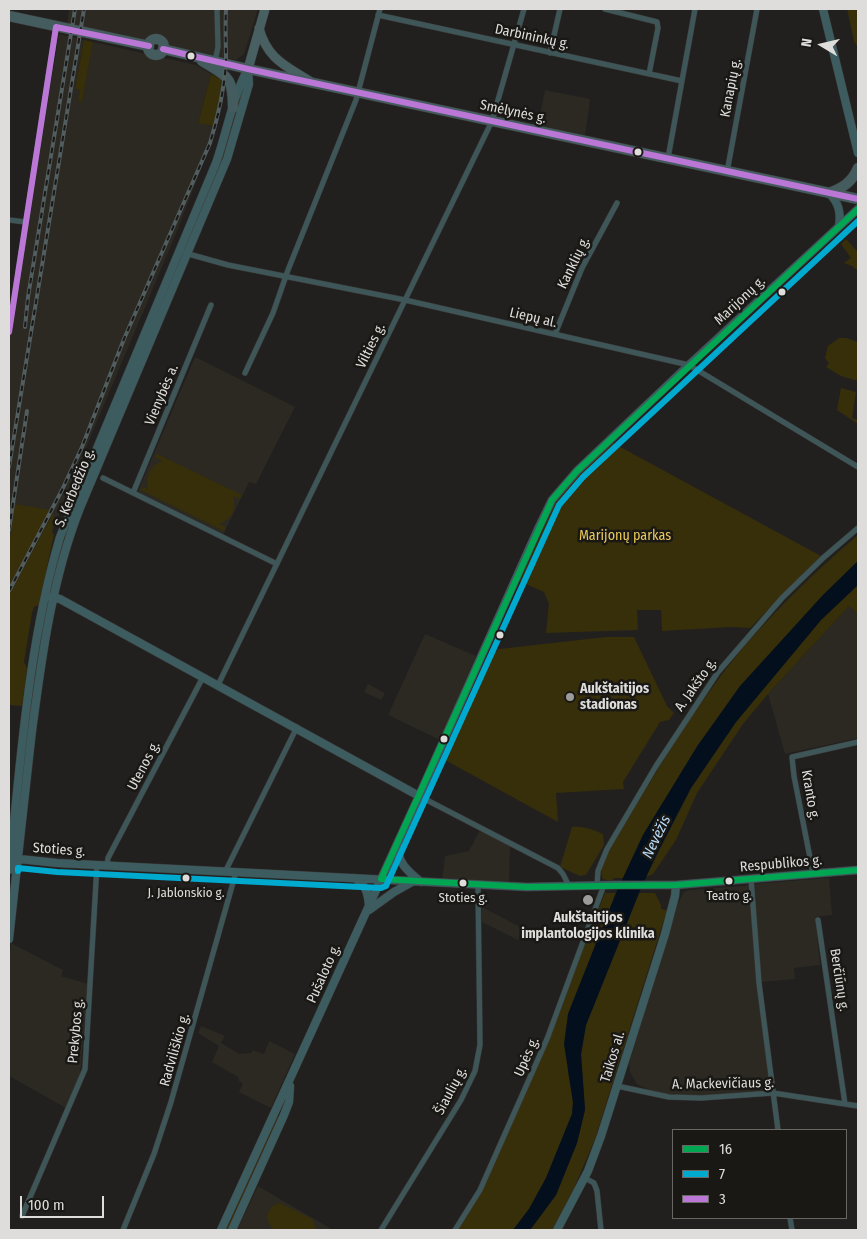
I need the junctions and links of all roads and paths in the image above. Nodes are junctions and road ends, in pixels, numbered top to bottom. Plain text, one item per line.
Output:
1 (217, 9) edge
2 (265, 9) edge
3 (380, 9) edge
4 (524, 9) edge
5 (560, 9) edge
6 (605, 9) edge
7 (695, 9) edge
8 (757, 9) edge
9 (823, 9) edge
10 (378, 15) junction
11 (9, 16) edge
12 (56, 27) junction
13 (259, 28) junction
14 (514, 45) junction
15 (550, 53) junction
16 (194, 57) junction
17 (215, 61) junction
18 (248, 69) junction
19 (649, 74) junction
20 (682, 80) junction
21 (312, 83) junction
22 (358, 93) junction
23 (233, 108) junction
24 (492, 121) junction
25 (858, 153) edge
26 (668, 159) junction
27 (858, 168) edge
28 (727, 172) junction
29 (829, 193) junction
30 (858, 199) edge
31 (617, 204) dead end
32 (858, 209) edge
33 (9, 220) edge
34 (26, 222) junction
35 (839, 226) junction
36 (183, 253) junction
37 (286, 276) junction
38 (405, 300) junction
39 (211, 305) dead end
40 (9, 332) edge
41 (555, 334) junction
42 (689, 365) junction
43 (245, 373) dead end
44 (858, 467) edge
45 (103, 478) dead end
46 (133, 493) junction
47 (858, 528) edge
48 (277, 564) junction
49 (44, 596) junction
50 (53, 597) junction
51 (203, 677) junction
52 (218, 685) junction
53 (297, 727) junction
54 (858, 742) edge
55 (420, 796) junction
56 (398, 843) junction
57 (14, 859) junction
58 (97, 865) junction
59 (107, 865) junction
60 (9, 870) edge
61 (858, 870) edge
62 (225, 872) junction
63 (236, 872) junction
64 (813, 873) junction
65 (352, 878) junction
66 (381, 879) junction
67 (751, 879) junction
68 (417, 882) junction
69 (478, 885) junction
70 (601, 885) junction
71 (676, 885) junction
72 (569, 886) junction
73 (367, 911) junction
74 (818, 920) dead end
75 (9, 939) edge
76 (291, 1079) junction
77 (618, 1086) junction
78 (773, 1093) junction
79 (844, 1104) junction
80 (858, 1106) edge
81 (778, 1129) edge
82 (585, 1178) junction
83 (22, 1216) dead end
84 (123, 1230) edge
85 (221, 1230) edge
86 (232, 1230) edge
87 (381, 1230) edge
88 (455, 1230) edge
89 (557, 1230) edge
90 (601, 1230) edge

1 - 17 street
2 - 13 main road, S. Kerbedžio g.
3 - 10 street
4 - 14 street, Vilties g.
5 - 15 street
6 - 19 street
7 - 20 street
8 - 28 street, Kanapių g.
9 - 25 main road
10 - 14 street, Darbininkų g.
10 - 22 street
11 - 12 highway, Smėlynės g.
12 - 16 highway, Smėlynės g.
12 - 34 street
13 - 18 main road, S. Kerbedžio g.
13 - 21 main road
14 - 15 street, Darbininkų g.
14 - 24 street, Vilties g.
15 - 19 street, Darbininkų g.
16 - 17 highway, Smėlynės g.
16 - 23 highway
17 - 18 highway, Smėlynės g.
18 - 21 highway, Smėlynės g.
18 - 23 main road, S. Kerbedžio g.
18 - 36 main road, S. Kerbedžio g.
19 - 20 street, Darbininkų g.
20 - 26 street
21 - 22 highway, Smėlynės g.
22 - 24 highway, Smėlynės g.
22 - 37 street
23 - 36 main road, S. Kerbedžio g.
24 - 26 highway, Smėlynės g.
24 - 38 street, Vilties g.
26 - 28 highway, Smėlynės g.
27 - 29 highway
28 - 29 highway, Smėlynės g.
29 - 30 highway, Smėlynės g.
29 - 35 main road
31 - 41 street, Kanklių g.
32 - 35 main road, Marijonų g.
33 - 34 street
34 - 40 street
35 - 42 main road, Marijonų g.
36 - 37 street, Liepų al.
36 - 49 main road, S. Kerbedžio g.
36 - 50 main road, S. Kerbedžio g.
37 - 38 street, Liepų al.
37 - 43 street
38 - 41 street, Liepų al.
38 - 48 street, Vilties g.
39 - 46 street, Vienybės a.
41 - 42 street, Liepų al.
42 - 44 street, Liepų al.
42 - 55 main road, Marijonų g.
45 - 46 street
46 - 48 street
47 - 70 street, A. Jakšto g.
48 - 52 street, Vilties g.
49 - 50 main road
49 - 57 main road, S. Kerbedžio g.
50 - 51 main road
50 - 57 main road, S. Kerbedžio g.
51 - 52 main road
51 - 59 street, Utenos g.
52 - 53 main road
53 - 55 main road
53 - 62 street
54 - 64 street, Kranto g.
55 - 56 main road, Marijonų g.
55 - 72 street
56 - 66 main road, Marijonų g.
56 - 68 main road
57 - 58 main road, Stoties g.
57 - 60 main road, S. Kerbedžio g.
57 - 75 main road, S. Kerbedžio g.
58 - 59 main road, Stoties g.
58 - 83 street, Prekybos g.
59 - 62 main road, Stoties g.
61 - 64 main road, Respublikos g.
62 - 63 main road, Stoties g.
63 - 65 main road, Stoties g.
63 - 84 street, Radviliškio g.
64 - 67 main road, Respublikos g.
65 - 66 main road, Stoties g.
65 - 73 main road
66 - 68 main road, Stoties g.
66 - 73 main road, Pušaloto g.
67 - 71 main road, Respublikos g.
67 - 78 street
68 - 69 main road, Stoties g.
68 - 73 main road
69 - 72 main road, Stoties g.
69 - 87 street, Šiaulių g.
70 - 71 main road, Stoties g.
70 - 72 main road, Stoties g.
70 - 88 street, Upės g.
71 - 77 main road, Taikos al.
73 - 76 main road, Pušaloto g.
74 - 79 street, Berčiūnų g.
76 - 85 main road, Pušaloto g.
76 - 86 main road, Pušaloto g.
77 - 78 street, A. Mackevičiaus g.
77 - 82 main road, Taikos al.
78 - 79 street, A. Mackevičiaus g.
78 - 81 street
79 - 80 street, A. Mackevičiaus g.
82 - 89 main road, Taikos al.
82 - 90 street

